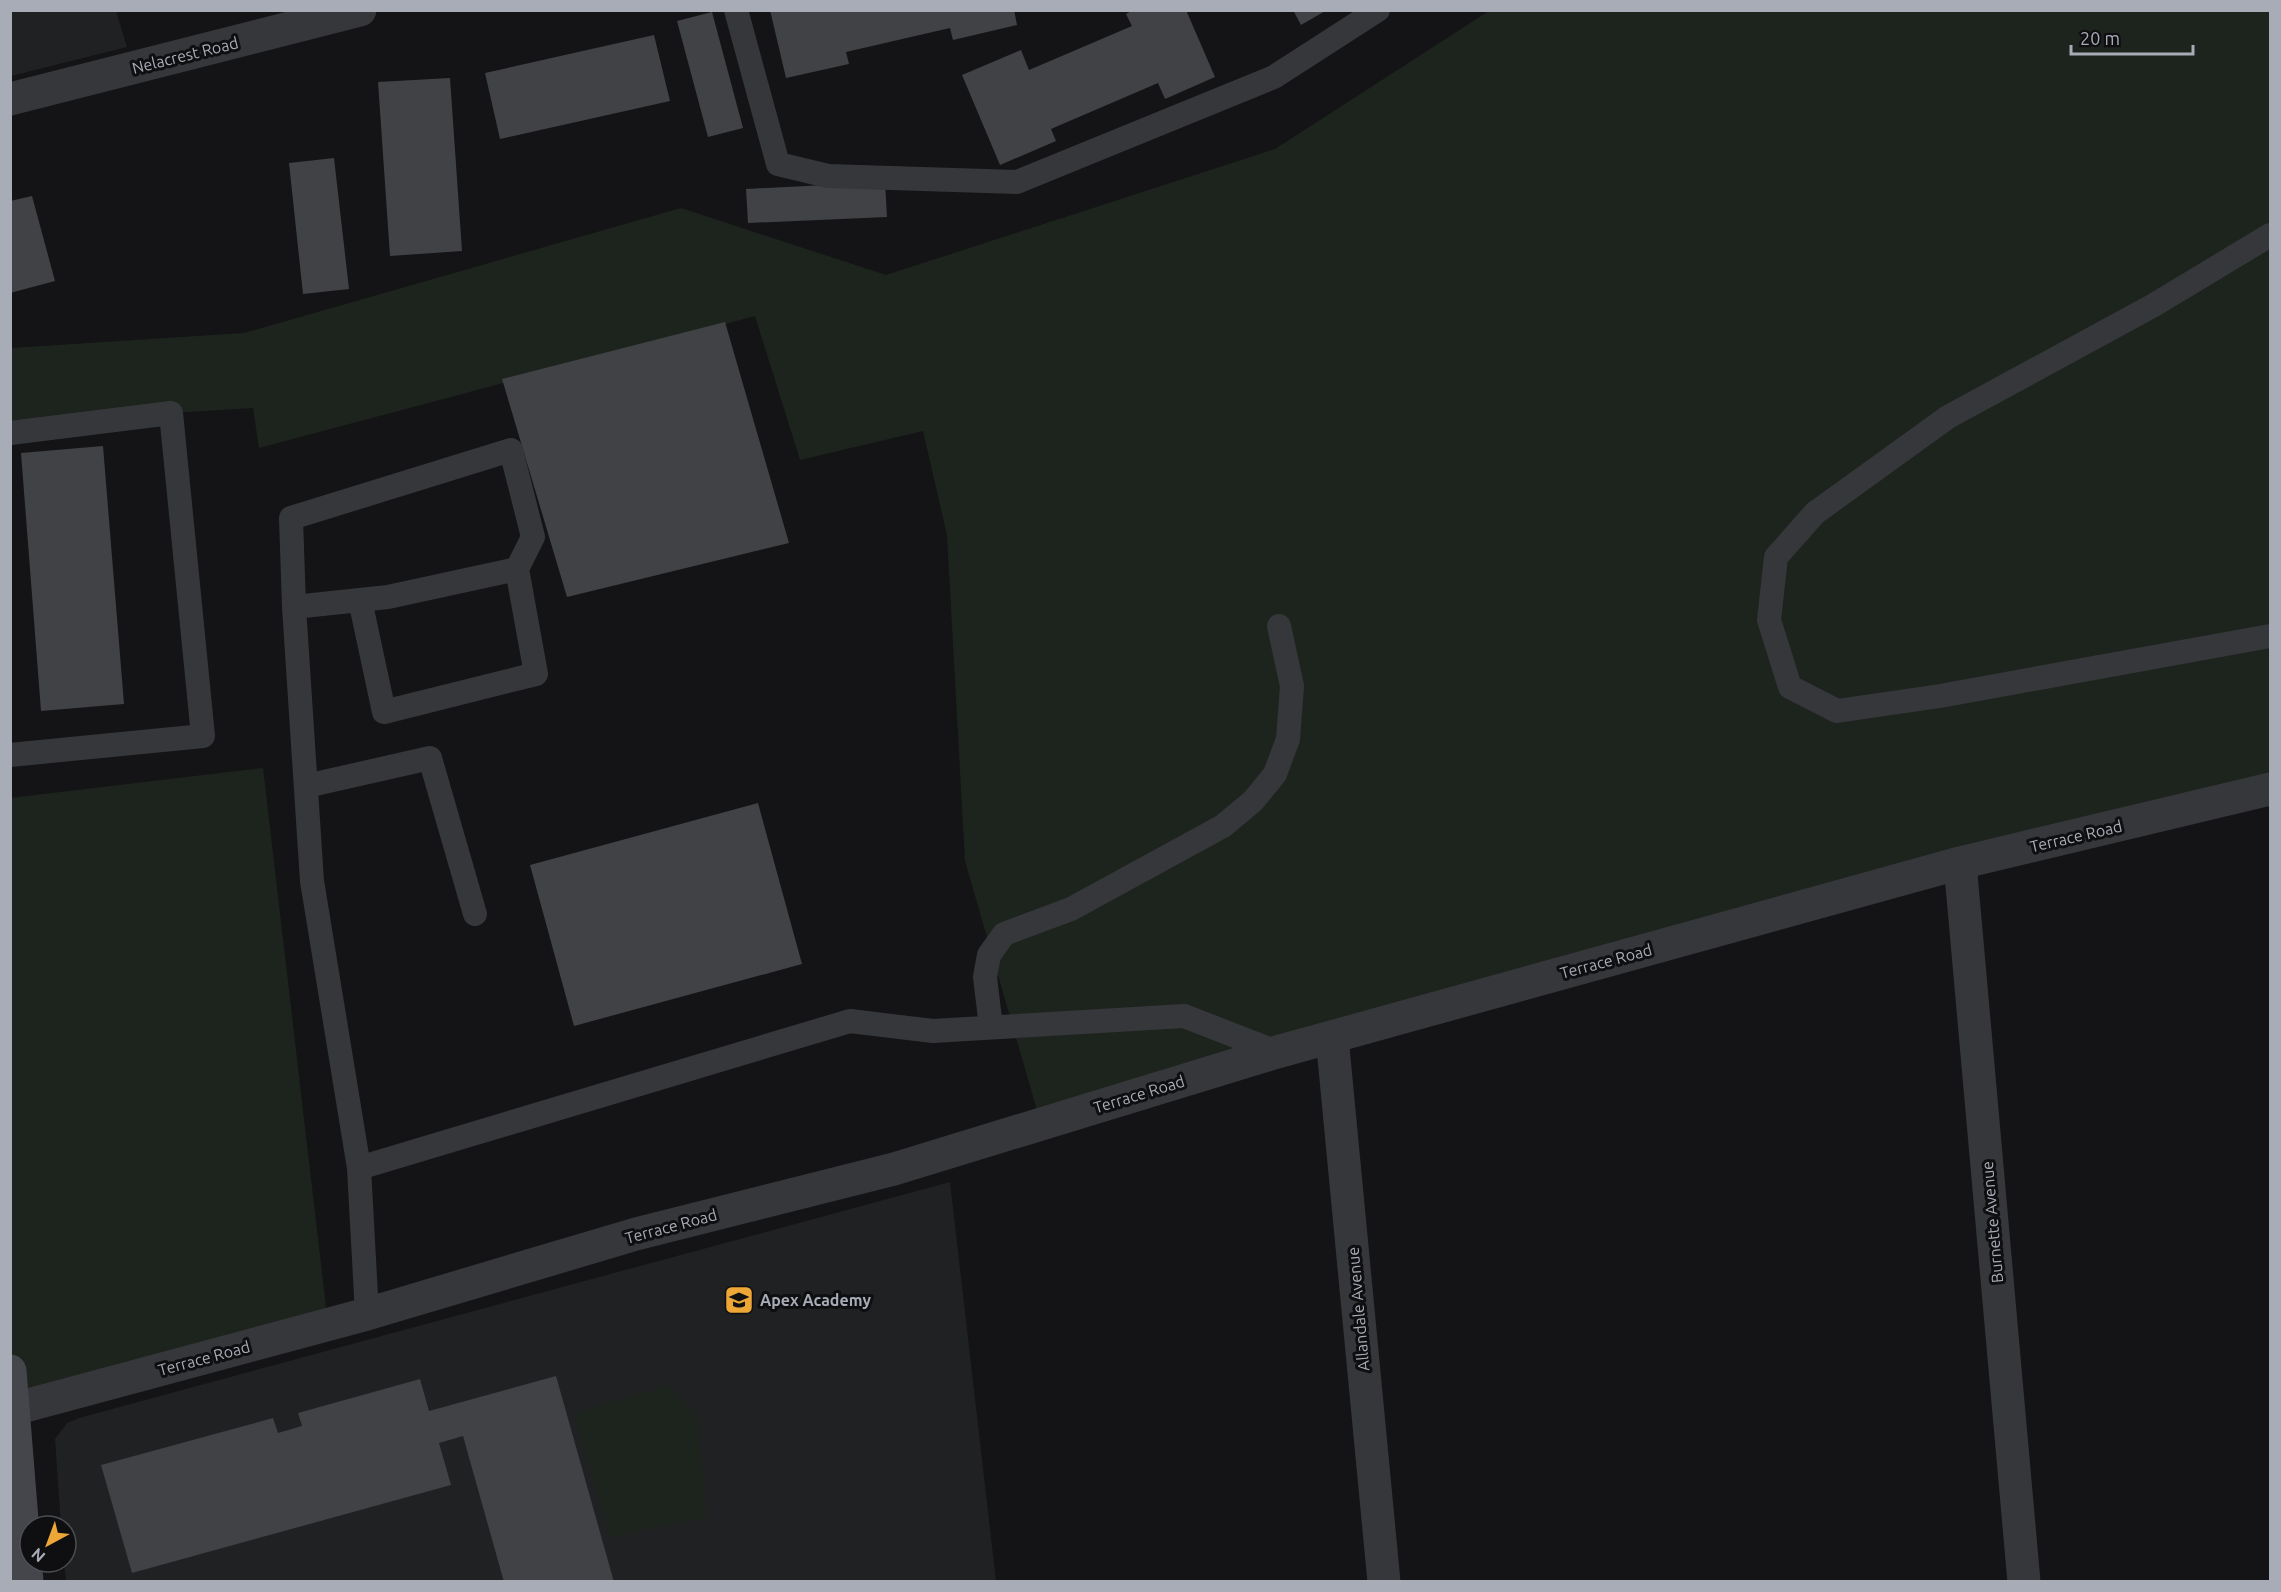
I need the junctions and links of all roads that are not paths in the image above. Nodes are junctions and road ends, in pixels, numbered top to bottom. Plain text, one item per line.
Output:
1 (360, 10) edge
2 (736, 10) edge
3 (1378, 10) edge
4 (10, 99) edge
5 (2271, 235) edge
6 (10, 433) edge
7 (517, 569) junction
8 (360, 600) junction
9 (294, 608) junction
10 (1279, 626) dead end
11 (2271, 636) edge
12 (10, 755) edge
13 (306, 786) junction
14 (2271, 789) edge
15 (1960, 863) junction
16 (475, 914) dead end
17 (991, 1027) junction
18 (1332, 1037) junction
19 (1277, 1052) junction
20 (359, 1168) junction
21 (367, 1314) junction
22 (10, 1371) edge
23 (12, 1410) edge
24 (27, 1581) edge
25 (1384, 1581) edge
26 (2024, 1581) edge

1 - 4 street, Nelacrest Road
2 - 3 lane
5 - 11 lane
6 - 12 lane
7 - 8 lane
7 - 8 lane
7 - 9 lane
8 - 9 lane
9 - 13 lane
10 - 17 lane
13 - 16 lane
13 - 20 lane
14 - 15 street, Terrace Road
15 - 18 street, Terrace Road
15 - 26 street, Burnette Avenue
17 - 19 lane
17 - 20 lane
18 - 19 street, Terrace Road
18 - 25 street, Allandale Avenue
19 - 21 street, Terrace Road
20 - 21 lane
21 - 23 street, Terrace Road
22 - 23 main road
23 - 24 main road

